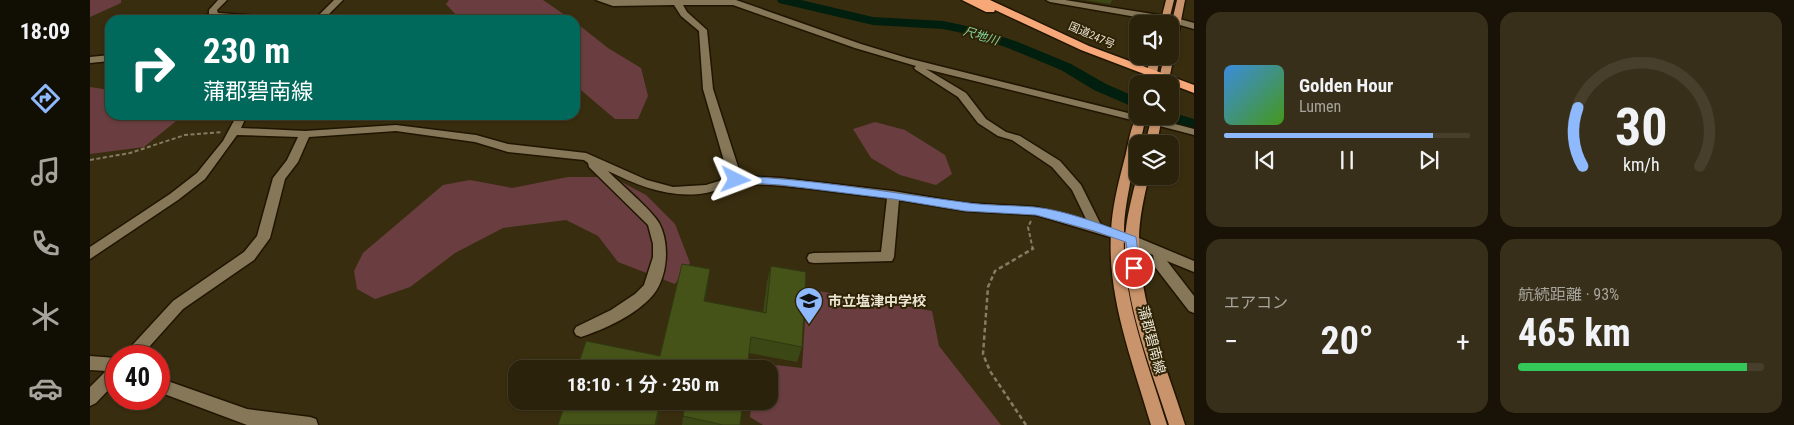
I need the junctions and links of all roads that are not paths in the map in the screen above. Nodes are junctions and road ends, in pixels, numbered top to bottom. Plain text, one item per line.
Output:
1 (223, 0) edge
2 (339, 0) edge
3 (600, 0) edge
4 (967, 0) edge
5 (982, 0) edge
6 (1050, 0) edge
7 (1170, 0) edge
8 (1181, 0) edge
9 (676, 2) edge
10 (214, 15) edge
11 (323, 15) edge
12 (1129, 15) edge
13 (1166, 15) edge
14 (1177, 15) edge
15 (1179, 22) edge
16 (1194, 26) edge
17 (105, 58) edge
18 (90, 60) edge
19 (904, 60) junction
20 (1140, 75) edge
21 (1143, 75) edge
22 (1179, 86) edge
23 (1194, 89) edge
24 (1179, 91) edge
25 (1194, 98) edge
26 (1129, 114) edge
27 (240, 120) edge
28 (1138, 125) edge
29 (1174, 125) edge
30 (234, 131) junction
31 (1194, 132) edge
32 (305, 134) junction
33 (586, 156) junction
34 (736, 180) junction
35 (1141, 185) edge
36 (893, 195) junction
37 (1096, 227) junction
38 (1117, 234) junction
39 (1132, 240) junction
40 (1160, 251) junction
41 (90, 254) edge
42 (814, 258) dead end
43 (1194, 267) edge
44 (1194, 307) edge
45 (581, 331) dead end
46 (142, 345) edge
47 (90, 363) edge
48 (105, 364) edge
49 (105, 383) edge
50 (170, 390) edge
51 (90, 398) edge
52 (244, 421) edge
53 (310, 425) edge
54 (1159, 425) edge
55 (1177, 425) edge

1 - 10 street
2 - 11 street
3 - 9 street
4 - 20 highway, 国道247号
5 - 21 highway, 国道247号
6 - 12 street
7 - 13 main road
8 - 14 main road
9 - 19 street
9 - 34 street
15 - 16 street
17 - 18 street
19 - 26 street
19 - 37 street
22 - 23 highway, 国道247号
24 - 25 highway, 国道247号
27 - 30 street
28 - 38 main road, 蒲郡碧南線
29 - 31 street
30 - 32 street
30 - 41 street
32 - 33 street
32 - 46 street
33 - 34 street
33 - 45 street
34 - 36 street
35 - 39 main road, 蒲郡碧南線
36 - 37 street
36 - 42 street
37 - 38 street
38 - 39 street
38 - 54 main road, 蒲郡碧南線
39 - 40 street
39 - 55 main road, 蒲郡碧南線
40 - 43 street
40 - 44 street
47 - 48 street
49 - 51 street
50 - 52 street
52 - 53 street

